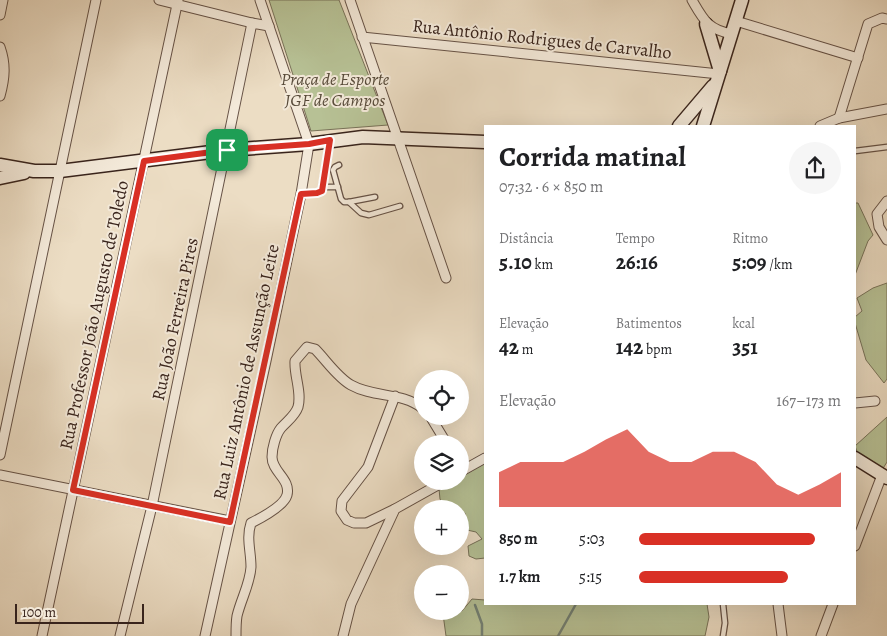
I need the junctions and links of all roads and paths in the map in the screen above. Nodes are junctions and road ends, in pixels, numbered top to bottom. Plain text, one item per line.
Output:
1 (3, 0) edge
2 (96, 0) edge
3 (159, 0) edge
4 (260, 0) edge
5 (350, 0) edge
6 (692, 0) edge
7 (742, 0) edge
8 (178, 3) edge
9 (0, 15) edge
10 (884, 18) edge
11 (736, 21) junction
12 (252, 23) junction
13 (706, 24) junction
14 (269, 26) junction
15 (732, 34) junction
16 (362, 37) junction
17 (0, 47) edge
18 (858, 58) junction
19 (719, 76) junction
20 (0, 96) edge
21 (887, 109) edge
22 (839, 118) junction
23 (680, 125) edge
24 (703, 125) edge
25 (822, 125) edge
26 (397, 138) junction
27 (330, 140) junction
28 (484, 143) edge
29 (309, 144) junction
30 (887, 147) edge
31 (227, 150) junction
32 (856, 151) edge
33 (144, 161) junction
34 (0, 165) edge
35 (339, 165) dead end
36 (34, 171) junction
37 (60, 171) junction
38 (0, 178) edge
39 (323, 187) junction
40 (338, 187) junction
41 (301, 194) junction
42 (375, 197) dead end
43 (887, 200) edge
44 (348, 202) junction
45 (400, 206) dead end
46 (887, 240) edge
47 (446, 278) dead end
48 (395, 396) junction
49 (875, 401) dead end
50 (856, 402) edge
51 (414, 403) edge
52 (0, 454) edge
53 (484, 458) edge
54 (856, 459) edge
55 (469, 465) edge
56 (0, 475) edge
57 (884, 477) edge
58 (73, 490) junction
59 (429, 490) edge
60 (152, 506) junction
61 (396, 509) junction
62 (230, 522) junction
63 (856, 544) edge
64 (723, 605) edge
65 (778, 605) edge
66 (833, 605) edge
67 (42, 636) edge
68 (120, 636) edge
69 (205, 636) edge
70 (236, 636) edge
71 (343, 636) edge
72 (723, 636) edge
73 (782, 636) edge
74 (821, 636) edge

1 - 9 street
2 - 37 street
3 - 8 street
4 - 14 street
5 - 16 street
6 - 13 street
7 - 11 main road
8 - 12 street
8 - 33 street, Rua Professor João Augusto de Toledo
10 - 18 street
11 - 15 main road
11 - 18 street
12 - 14 street
12 - 31 street, Rua João Ferreira Pires
13 - 15 street
13 - 19 main road
14 - 29 street
15 - 19 main road
16 - 19 street, Rua Antônio Rodrigues de Carvalho
16 - 26 street
17 - 20 street
18 - 22 street
19 - 23 main road
19 - 24 main road
21 - 22 street
22 - 25 street
26 - 27 main road
26 - 28 main road
26 - 47 street
27 - 29 main road
27 - 39 lane
29 - 31 main road
29 - 41 street, Rua Luiz Antônio de Assunção Leite
30 - 32 lane
31 - 33 main road
31 - 60 street, Rua João Ferreira Pires
33 - 37 main road
33 - 58 street, Rua Professor João Augusto de Toledo
34 - 36 main road
35 - 40 lane
36 - 37 main road
36 - 38 main road
37 - 52 street
39 - 40 lane
39 - 41 lane
40 - 44 lane
41 - 62 street, Rua Luiz Antônio de Assunção Leite
42 - 44 lane
43 - 46 street
44 - 45 lane
48 - 51 street
48 - 61 street
48 - 70 street
49 - 50 street
53 - 55 street
54 - 57 main road
56 - 58 street
57 - 63 street
58 - 60 street
58 - 67 street, Rua Professor João Augusto de Toledo
59 - 61 street
60 - 62 street
60 - 68 street, Rua João Ferreira Pires
61 - 71 street
62 - 69 street, Rua Luiz Antônio de Assunção Leite
64 - 72 lane
65 - 73 street
66 - 74 street

